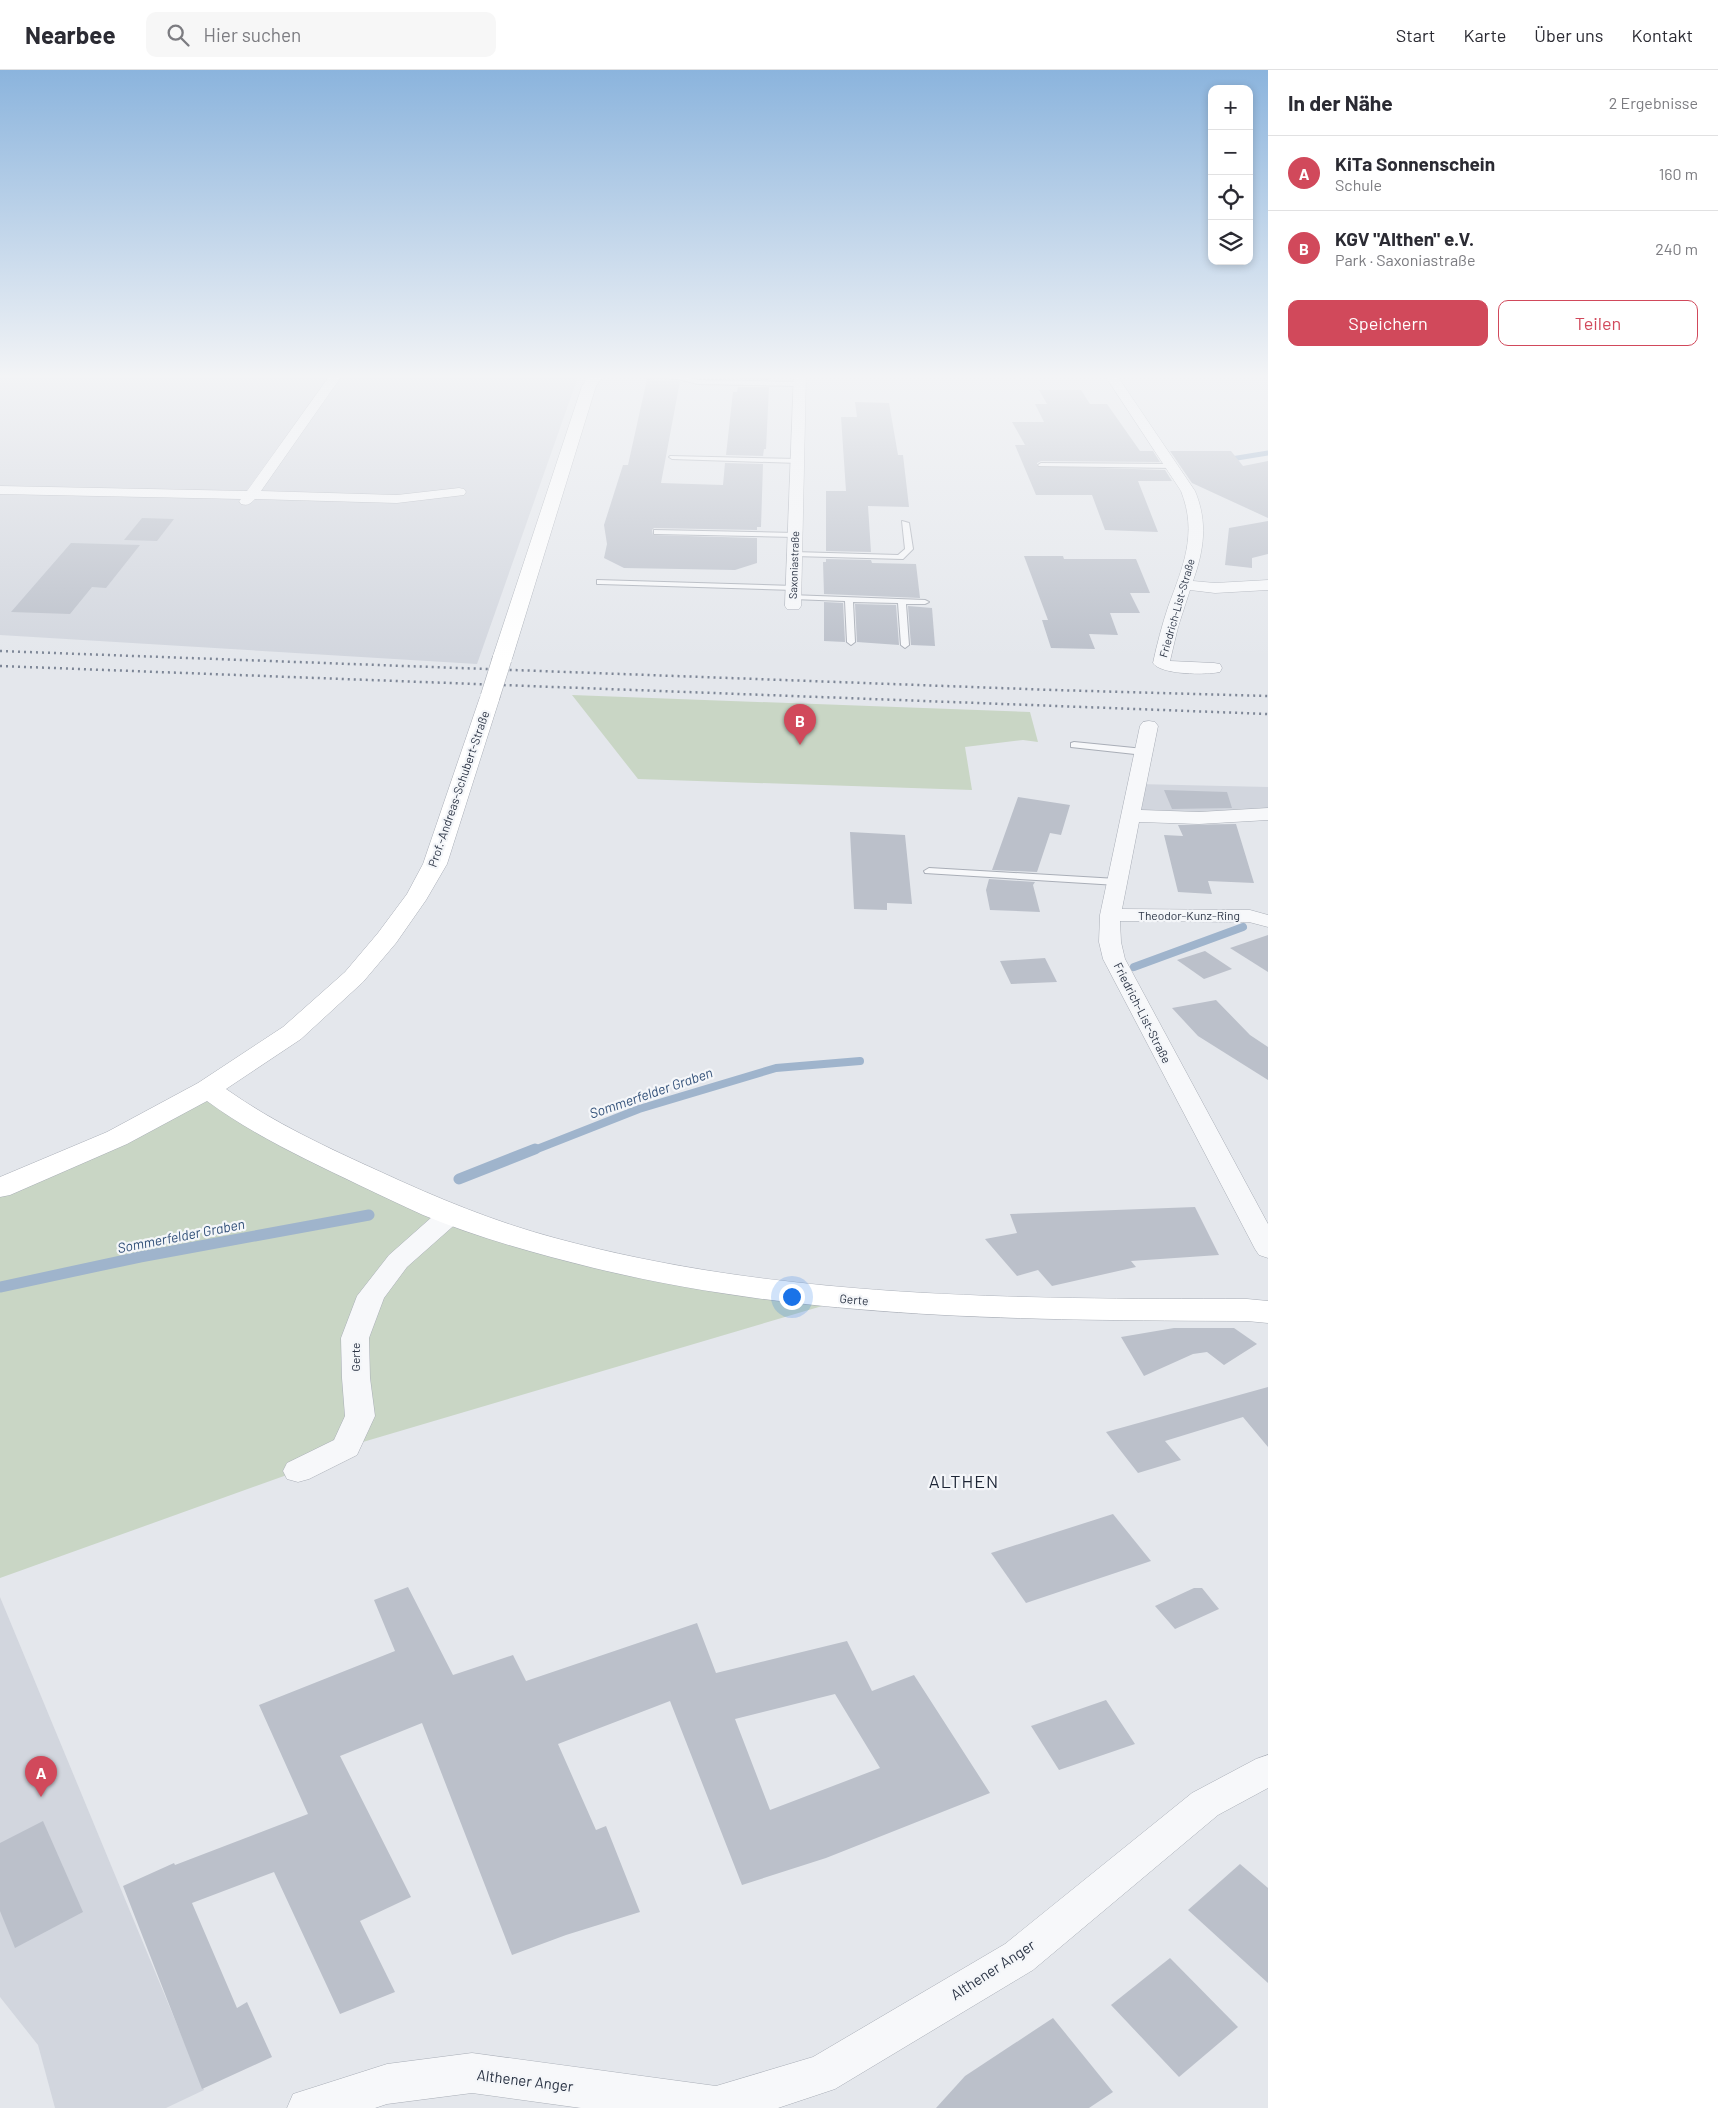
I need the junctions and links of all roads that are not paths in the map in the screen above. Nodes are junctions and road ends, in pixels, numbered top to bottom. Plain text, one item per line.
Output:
1 (269, 469) edge
2 (563, 469) edge
3 (798, 469) edge
4 (1175, 469) edge
5 (0, 490) edge
6 (459, 492) dead end
7 (248, 498) junction
8 (905, 523) dead end
9 (657, 532) dead end
10 (794, 535) junction
11 (794, 554) junction
12 (600, 582) dead end
13 (1185, 585) junction
14 (1268, 586) edge
15 (793, 597) junction
16 (849, 599) junction
17 (902, 601) junction
18 (925, 602) dead end
19 (851, 642) dead end
20 (905, 645) dead end
21 (1214, 668) dead end
22 (1149, 726) dead end
23 (1074, 745) dead end
24 (1144, 752) junction
25 (1268, 814) edge
26 (1130, 815) junction
27 (929, 871) dead end
28 (1117, 882) junction
29 (1110, 915) junction
30 (1268, 921) edge
31 (208, 1089) junction
32 (0, 1188) edge
33 (450, 1215) junction
34 (1268, 1250) edge
35 (1268, 1312) edge
36 (298, 1471) dead end
37 (1268, 1770) edge
38 (715, 2107) edge
39 (307, 2108) edge

1 - 7 street
2 - 31 main road, Prof.-Andreas-Schubert-Straße, bridge
3 - 10 street, Saxoniastraße
4 - 13 street, Friedrich-List-Straße
5 - 7 street
6 - 7 street
8 - 11 lane
9 - 10 lane
10 - 11 street, Saxoniastraße
11 - 15 street, Saxoniastraße
12 - 15 lane
13 - 14 street
13 - 21 street, Friedrich-List-Straße
15 - 16 lane
16 - 17 lane
16 - 19 lane
17 - 18 lane
17 - 20 lane
22 - 24 street, Friedrich-List-Straße
23 - 24 lane
24 - 26 street, Friedrich-List-Straße
25 - 26 street
26 - 28 street, Friedrich-List-Straße
27 - 28 lane
28 - 29 street, Friedrich-List-Straße
29 - 30 street, Theodor-Kunz-Ring
29 - 34 street, Friedrich-List-Straße
31 - 32 main road, Prof.-Andreas-Schubert-Straße
31 - 33 main road, Gerte
33 - 35 main road, Gerte
33 - 36 street, Gerte
37 - 38 street, Althener Anger
38 - 39 street, Althener Anger

